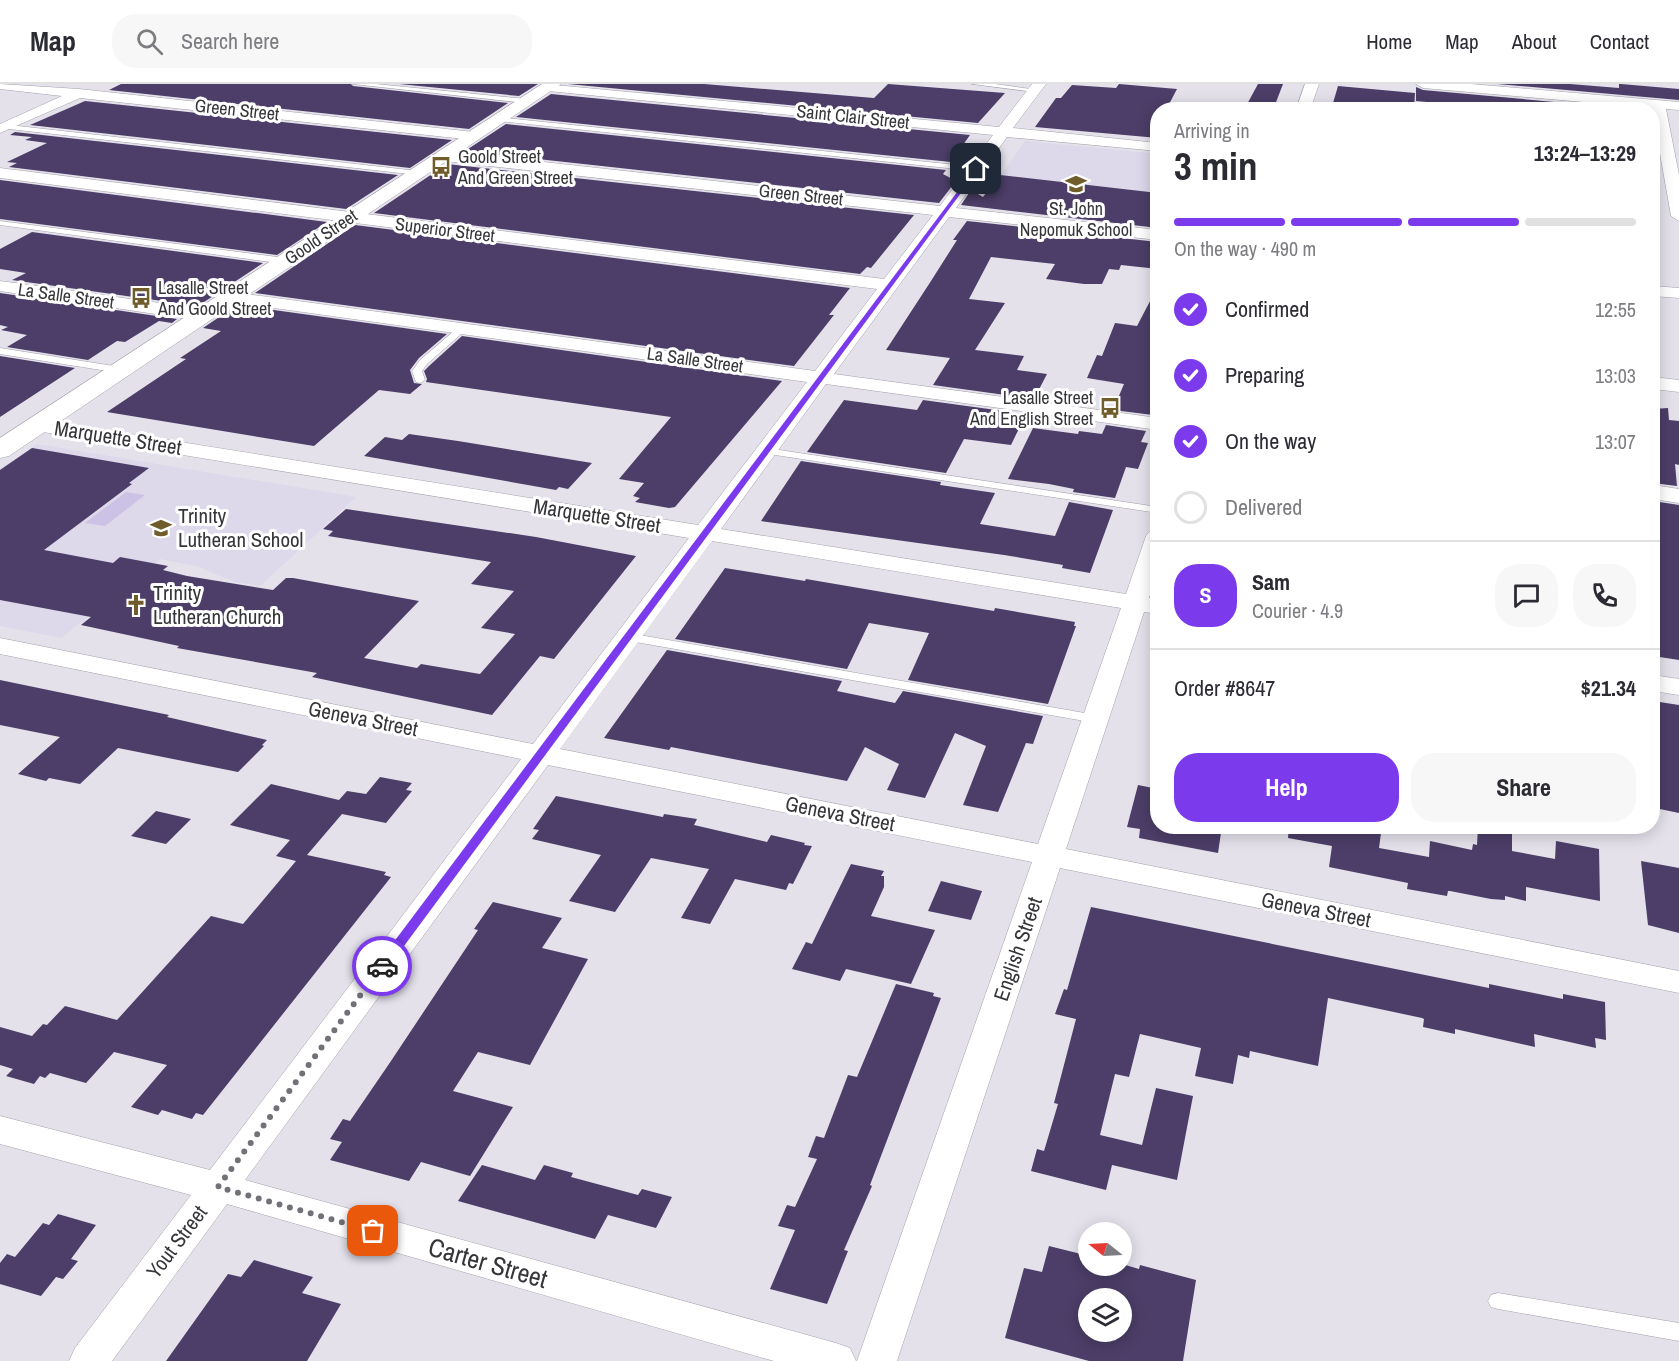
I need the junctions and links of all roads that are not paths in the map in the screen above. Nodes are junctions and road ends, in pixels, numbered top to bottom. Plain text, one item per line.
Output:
1 (99, 84) edge
2 (356, 84) edge
3 (975, 84) edge
4 (1312, 84) edge
5 (1423, 84) edge
6 (0, 85) edge
7 (550, 85) edge
8 (1037, 87) edge
9 (79, 93) junction
10 (526, 101) junction
11 (1306, 102) edge
12 (1624, 102) edge
13 (1660, 105) edge
14 (1679, 106) edge
15 (1660, 117) edge
16 (499, 119) junction
17 (1, 127) edge
18 (1004, 132) junction
19 (474, 136) junction
20 (1150, 146) edge
21 (444, 156) junction
22 (976, 169) junction
23 (0, 172) edge
24 (418, 173) junction
25 (1673, 197) edge
26 (945, 211) junction
27 (1679, 216) edge
28 (349, 218) junction
29 (0, 223) edge
30 (1150, 234) edge
31 (285, 261) junction
32 (890, 285) junction
33 (0, 286) edge
34 (1660, 292) edge
35 (1679, 293) edge
36 (231, 297) junction
37 (203, 315) junction
38 (463, 328) junction
39 (0, 351) edge
40 (120, 370) junction
41 (821, 377) junction
42 (420, 380) dead end
43 (1660, 384) edge
44 (1679, 386) edge
45 (1150, 423) edge
46 (37, 425) junction
47 (0, 450) edge
48 (766, 452) junction
49 (1660, 493) edge
50 (1679, 496) edge
51 (1150, 509) edge
52 (704, 534) junction
53 (1150, 586) edge
54 (1147, 605) edge
55 (628, 637) junction
56 (0, 646) edge
57 (1660, 684) edge
58 (1679, 687) edge
59 (1096, 718) junction
60 (540, 754) junction
61 (1049, 856) junction
62 (1679, 982) edge
63 (0, 1130) edge
64 (218, 1187) junction
65 (1498, 1301) dead end
66 (1679, 1332) edge
67 (89, 1361) edge
68 (836, 1361) edge
69 (876, 1361) edge

1 - 9 street
2 - 10 lane
3 - 8 lane
4 - 11 street
5 - 12 street
6 - 9 street, Green Street
7 - 10 street, Goold Street
7 - 18 street, Saint Clair Street
8 - 18 street, Yout Street
9 - 17 street
9 - 19 street, Green Street
10 - 16 street, Goold Street
13 - 14 street
15 - 25 street
16 - 19 street, Goold Street
16 - 22 lane
17 - 24 lane
18 - 20 street, Saint Clair Street
18 - 22 street, Yout Street
19 - 21 street, Goold Street
21 - 24 street, Goold Street
21 - 26 street, Green Street
22 - 26 street, Yout Street
23 - 28 street, Superior Street
24 - 28 street, Goold Street
25 - 27 street
26 - 30 street, Green Street
26 - 32 street, Yout Street
28 - 31 street, Goold Street
28 - 32 street, Superior Street
29 - 31 lane
31 - 36 street, Goold Street
32 - 41 street, Yout Street
33 - 37 street, La Salle Street
34 - 35 street
36 - 37 street, Goold Street
36 - 38 street, La Salle Street
37 - 40 street, Goold Street
38 - 41 street, La Salle Street
38 - 42 lane
39 - 40 lane
40 - 46 street, Goold Street
41 - 45 street, La Salle Street
41 - 48 street, Yout Street
43 - 44 street
46 - 47 street, Goold Street
46 - 52 street, Marquette Street
48 - 51 lane
48 - 52 street, Yout Street
49 - 50 street
52 - 54 street, Marquette Street
52 - 55 street, Yout Street
53 - 54 street, English Street
54 - 59 street, English Street
55 - 59 lane
55 - 60 street, Yout Street
56 - 60 street, Geneva Street
57 - 58 street
59 - 61 street, English Street
60 - 61 street, Geneva Street
60 - 64 street, Yout Street
61 - 62 street, Geneva Street
61 - 69 street, English Street
63 - 64 street, Carter Street
64 - 67 street, Yout Street
64 - 68 street, Carter Street
65 - 66 lane

